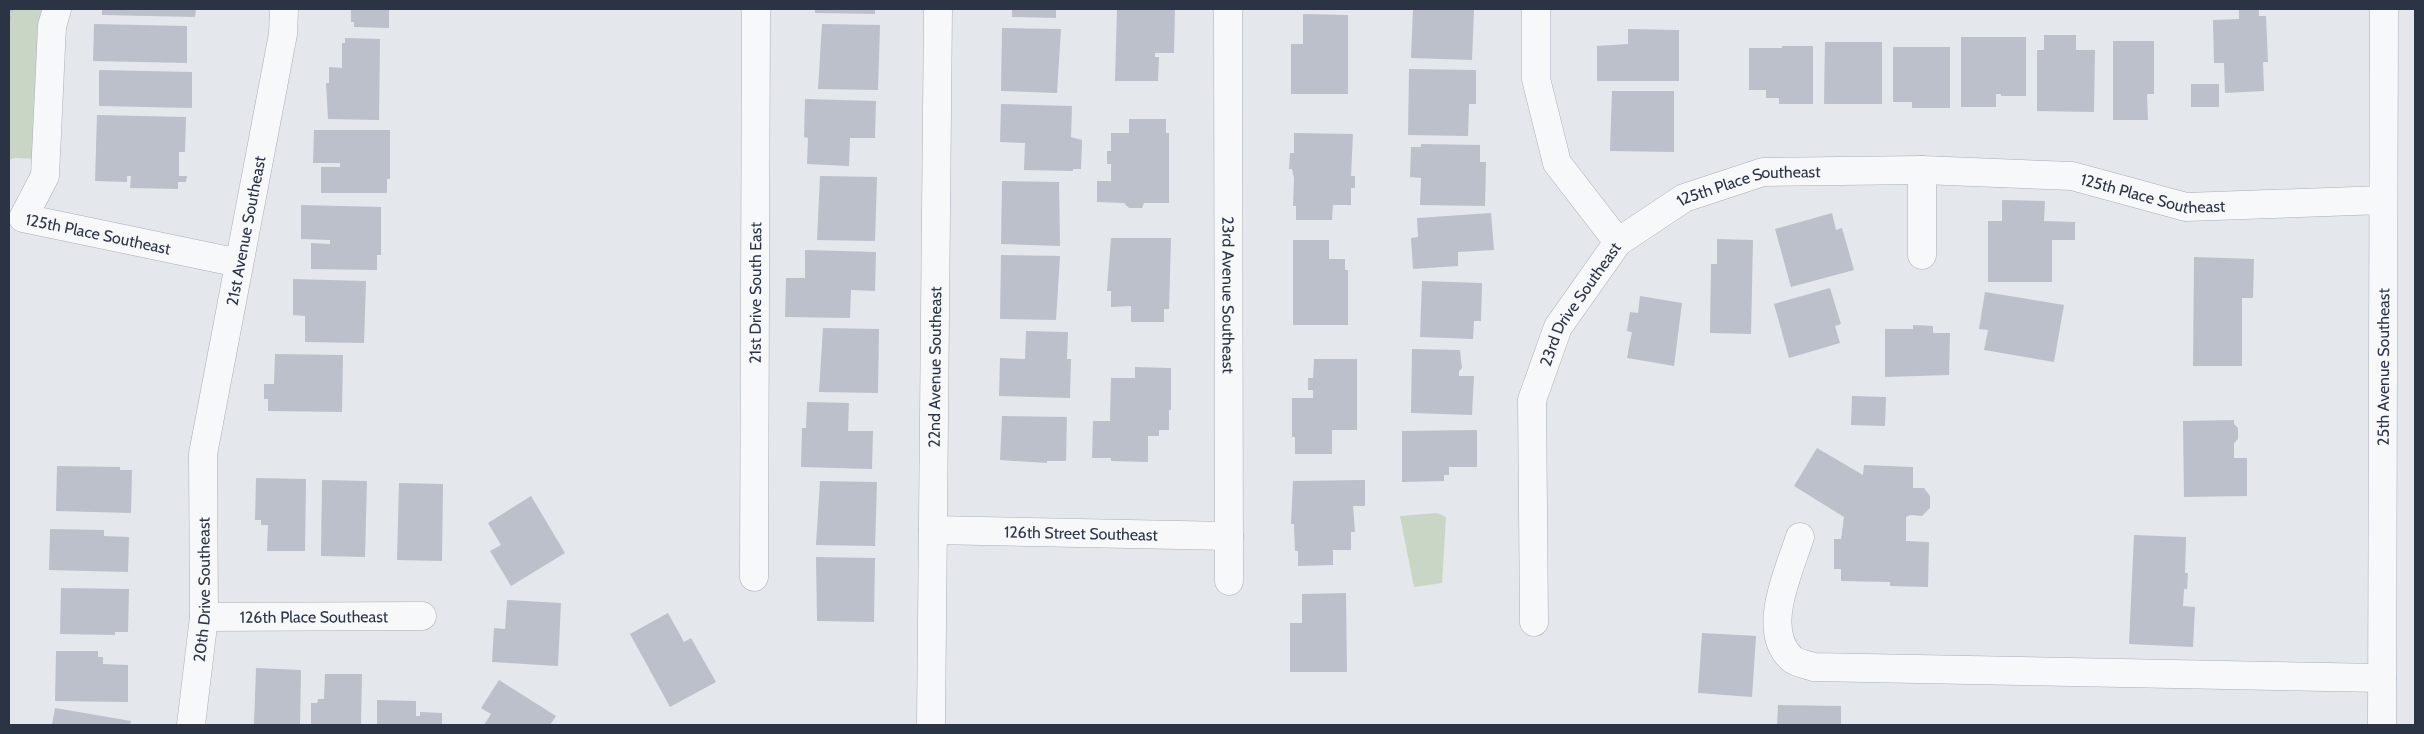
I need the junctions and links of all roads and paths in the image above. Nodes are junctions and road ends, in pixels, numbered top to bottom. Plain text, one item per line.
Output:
1 (12, 9) edge
2 (57, 9) edge
3 (284, 9) edge
4 (756, 9) edge
5 (938, 9) edge
6 (1228, 9) edge
7 (1536, 9) edge
8 (2384, 9) edge
9 (9, 20) edge
10 (1922, 170) junction
11 (2383, 200) junction
12 (1618, 242) junction
13 (1922, 255) dead end
14 (239, 263) junction
15 (203, 454) joint
16 (933, 530) junction
17 (1229, 536) junction
18 (1800, 537) dead end
19 (754, 577) dead end
20 (1229, 581) dead end
21 (204, 616) junction
22 (422, 616) dead end
23 (1534, 622) dead end
24 (2382, 678) junction
25 (192, 725) edge
26 (931, 725) edge
27 (2382, 725) edge

1 - 9 path
2 - 14 street, 125th Place Southeast
3 - 14 street, 21st Avenue Southeast
4 - 19 street, 21st Drive South East
5 - 16 street, 22nd Avenue Southeast
6 - 17 street, 23rd Avenue Southeast
7 - 12 street, 23rd Drive Southeast
8 - 11 street, 25th Avenue Southeast
10 - 11 street, 125th Place Southeast
10 - 12 street, 125th Place Southeast
10 - 13 street
11 - 24 street, 25th Avenue Southeast
12 - 23 street, 23rd Drive Southeast
14 - 15 street, 21st Avenue Southeast
15 - 21 street, 20th Drive Southeast
16 - 17 street, 126th Street Southeast
16 - 26 street, 22nd Avenue Southeast
17 - 20 street, 23rd Avenue Southeast
18 - 24 street
21 - 22 street, 126th Place Southeast
21 - 25 street, 20th Drive Southeast
24 - 27 street, 25th Avenue Southeast

